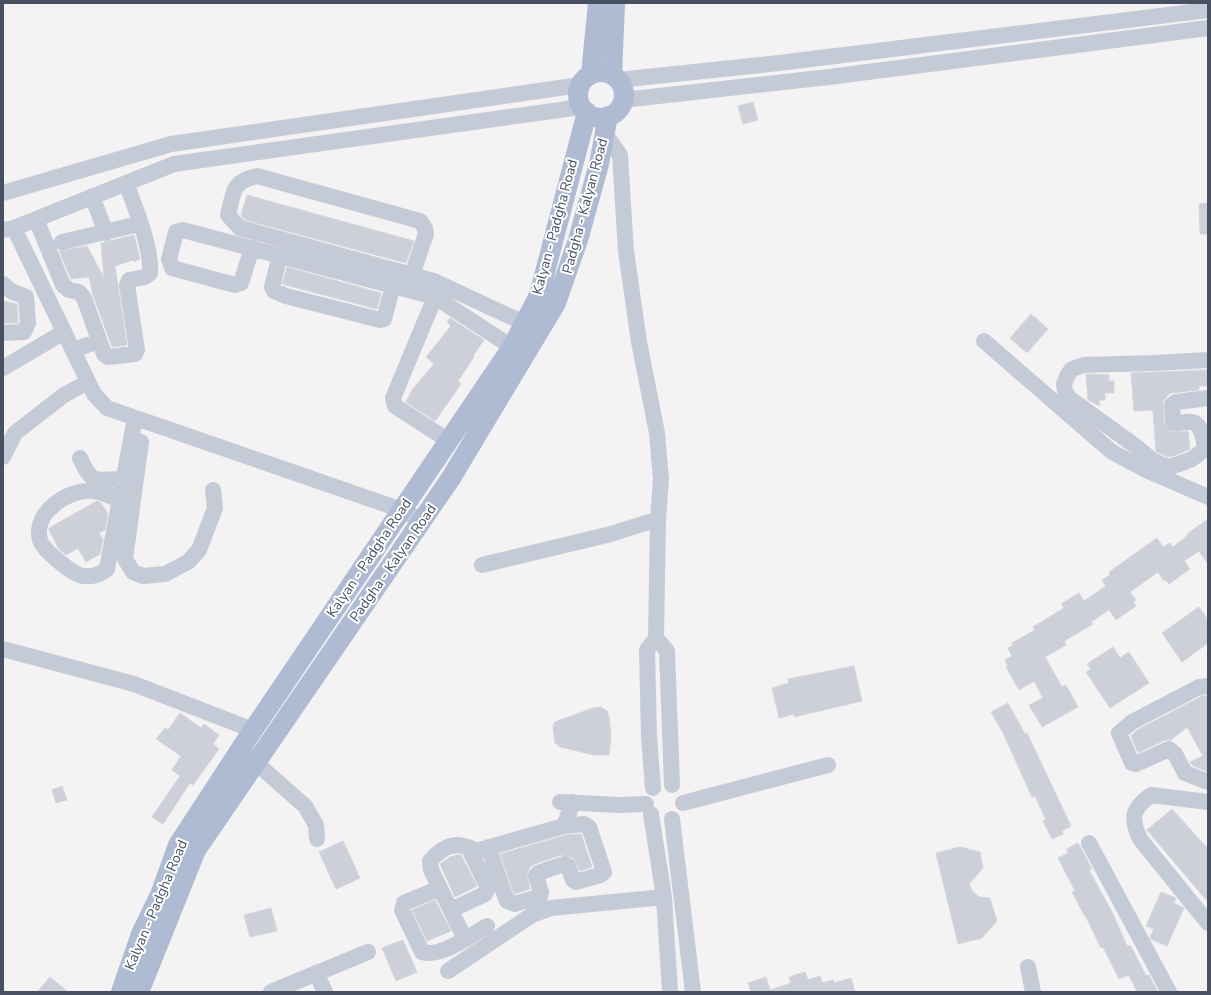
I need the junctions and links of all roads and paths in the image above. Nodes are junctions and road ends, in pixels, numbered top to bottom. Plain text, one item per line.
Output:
1 (598, 3) edge
2 (615, 3) edge
3 (1208, 10) edge
4 (1208, 28) edge
5 (615, 77) junction
6 (586, 79) junction
7 (623, 100) junction
8 (584, 110) junction
9 (606, 125) junction
10 (126, 183) junction
11 (3, 193) edge
12 (92, 196) junction
13 (36, 219) junction
14 (140, 224) junction
15 (8, 229) edge
16 (106, 233) junction
17 (62, 242) dead end
18 (252, 248) junction
19 (280, 255) junction
20 (412, 276) junction
21 (3, 284) edge
22 (393, 286) junction
23 (435, 297) junction
24 (524, 323) junction
25 (64, 332) junction
26 (3, 333) edge
27 (99, 341) junction
28 (984, 341) dead end
29 (73, 350) junction
30 (517, 353) junction
31 (1208, 360) edge
32 (3, 368) edge
33 (88, 382) junction
34 (1208, 398) edge
35 (1065, 403) junction
36 (139, 419) junction
37 (449, 440) junction
38 (1134, 445) junction
39 (3, 457) edge
40 (80, 458) dead end
41 (1123, 458) junction
42 (433, 465) junction
43 (451, 478) junction
44 (124, 479) junction
45 (212, 490) dead end
46 (1208, 497) edge
47 (120, 500) junction
48 (402, 510) junction
49 (658, 519) junction
50 (422, 522) junction
51 (482, 565) dead end
52 (656, 638) junction
53 (3, 649) edge
54 (668, 675) junction
55 (647, 677) junction
56 (1208, 686) edge
57 (253, 730) junction
58 (247, 757) junction
59 (828, 765) dead end
60 (1208, 782) edge
61 (672, 785) junction
62 (653, 788) junction
63 (1208, 802) edge
64 (683, 803) junction
65 (649, 809) junction
66 (672, 819) junction
67 (564, 826) junction
68 (317, 839) dead end
69 (1089, 843) dead end
70 (468, 847) junction
71 (488, 847) junction
72 (440, 888) junction
73 (664, 897) junction
74 (451, 910) junction
75 (1208, 923) edge
76 (487, 926) dead end
77 (150, 938) junction
78 (465, 939) junction
79 (368, 952) dead end
80 (1028, 967) dead end
81 (448, 971) dead end
82 (316, 973) junction
83 (670, 987) edge
84 (694, 991) edge
85 (121, 992) edge
86 (139, 992) edge
87 (271, 992) edge
88 (325, 992) edge
89 (1033, 992) edge
90 (1169, 992) edge

1 - 6 main road
2 - 5 main road
3 - 5 street
4 - 7 street
5 - 6 main road
5 - 7 main road
6 - 8 main road
6 - 11 street
7 - 9 main road
8 - 9 main road
8 - 10 street
8 - 24 main road, Kalyan - Padgha Road
9 - 30 main road, Padgha - Kalyan Road
9 - 49 street
10 - 12 street
10 - 14 street
12 - 13 street
12 - 16 street
13 - 15 street
13 - 27 street
14 - 16 street
14 - 27 street
15 - 25 street
16 - 17 street
18 - 18 street
18 - 19 street
19 - 22 street
19 - 22 street
20 - 20 street
20 - 24 street
21 - 26 street
22 - 23 street
23 - 30 street
23 - 37 street
24 - 30 main road, Kalyan - Padgha Road
25 - 29 street
25 - 32 street
27 - 29 street
28 - 35 street
29 - 33 street
30 - 37 main road, Kalyan - Padgha Road
30 - 43 main road, Padgha - Kalyan Road
31 - 35 street
33 - 36 street
33 - 39 street
34 - 38 street
35 - 38 street
35 - 41 street
36 - 44 street
36 - 45 street
36 - 48 street
37 - 42 main road, Kalyan - Padgha Road
38 - 41 street
40 - 44 street
41 - 46 street
42 - 43 main road
42 - 48 main road, Kalyan - Padgha Road
43 - 50 main road, Padgha - Kalyan Road
44 - 47 street
47 - 47 street
48 - 50 street
48 - 57 main road, Kalyan - Padgha Road
49 - 51 street
49 - 52 street
50 - 58 main road, Padgha - Kalyan Road
52 - 54 street
52 - 55 street
53 - 57 street
54 - 55 street
54 - 61 street
55 - 62 street
56 - 60 street
57 - 58 main road, Kalyan - Padgha Road
58 - 68 street
58 - 77 main road, Padgha - Kalyan Road
59 - 64 street
61 - 62 street
61 - 64 street
62 - 65 street
63 - 75 street
64 - 66 street
65 - 66 street
65 - 67 street
65 - 73 street
66 - 84 street
67 - 71 street
67 - 71 street
69 - 90 street
70 - 71 street
70 - 72 street
70 - 74 street
72 - 74 street
72 - 78 street
73 - 81 street
73 - 83 street
74 - 78 street
76 - 78 street
77 - 85 main road, Kalyan - Padgha Road
77 - 86 main road, Padgha - Kalyan Road
79 - 82 street
80 - 89 street
82 - 87 street
82 - 88 street
83 - 84 street

